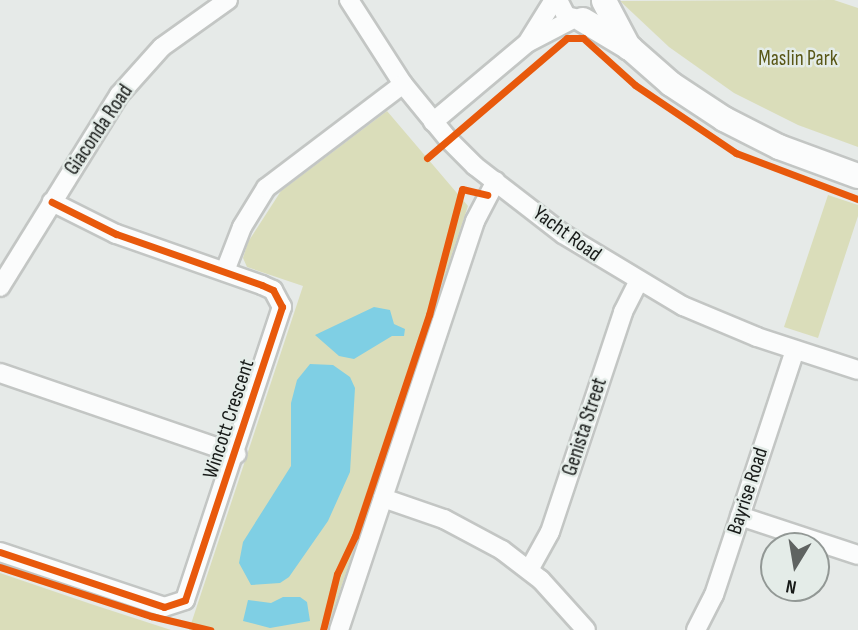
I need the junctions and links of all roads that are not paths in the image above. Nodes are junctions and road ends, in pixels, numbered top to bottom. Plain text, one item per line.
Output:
1 (228, 0) edge
2 (349, 0) edge
3 (556, 0) edge
4 (604, 1) edge
5 (578, 20) junction
6 (527, 43) junction
7 (630, 48) junction
8 (403, 84) junction
9 (433, 121) junction
10 (858, 176) edge
11 (496, 181) junction
12 (52, 202) junction
13 (225, 271) junction
14 (638, 282) junction
15 (0, 287) edge
16 (795, 350) junction
17 (858, 370) edge
18 (0, 373) edge
19 (236, 454) junction
20 (383, 498) junction
21 (740, 516) junction
22 (0, 552) edge
23 (858, 555) edge
24 (529, 570) junction
25 (339, 630) edge
26 (586, 630) edge
27 (696, 630) edge

1 - 12 street, Giaconda Road
2 - 8 street, Yacht Road
3 - 5 street
3 - 6 street
4 - 5 street
4 - 7 street
5 - 6 street
5 - 7 street
6 - 9 street
7 - 10 street
8 - 9 street, Yacht Road
8 - 13 street
9 - 11 street, Yacht Road
11 - 14 street, Yacht Road
11 - 20 street
12 - 13 street, Wincott Crescent
12 - 15 street, Giaconda Road
13 - 19 street, Wincott Crescent
14 - 16 street, Yacht Road
14 - 24 street, Genista Street
16 - 17 street, Yacht Road
16 - 21 street, Bayrise Road
18 - 19 street
19 - 22 street, Wincott Crescent
20 - 24 street
20 - 25 street
21 - 23 street
21 - 27 street, Bayrise Road
24 - 26 street

